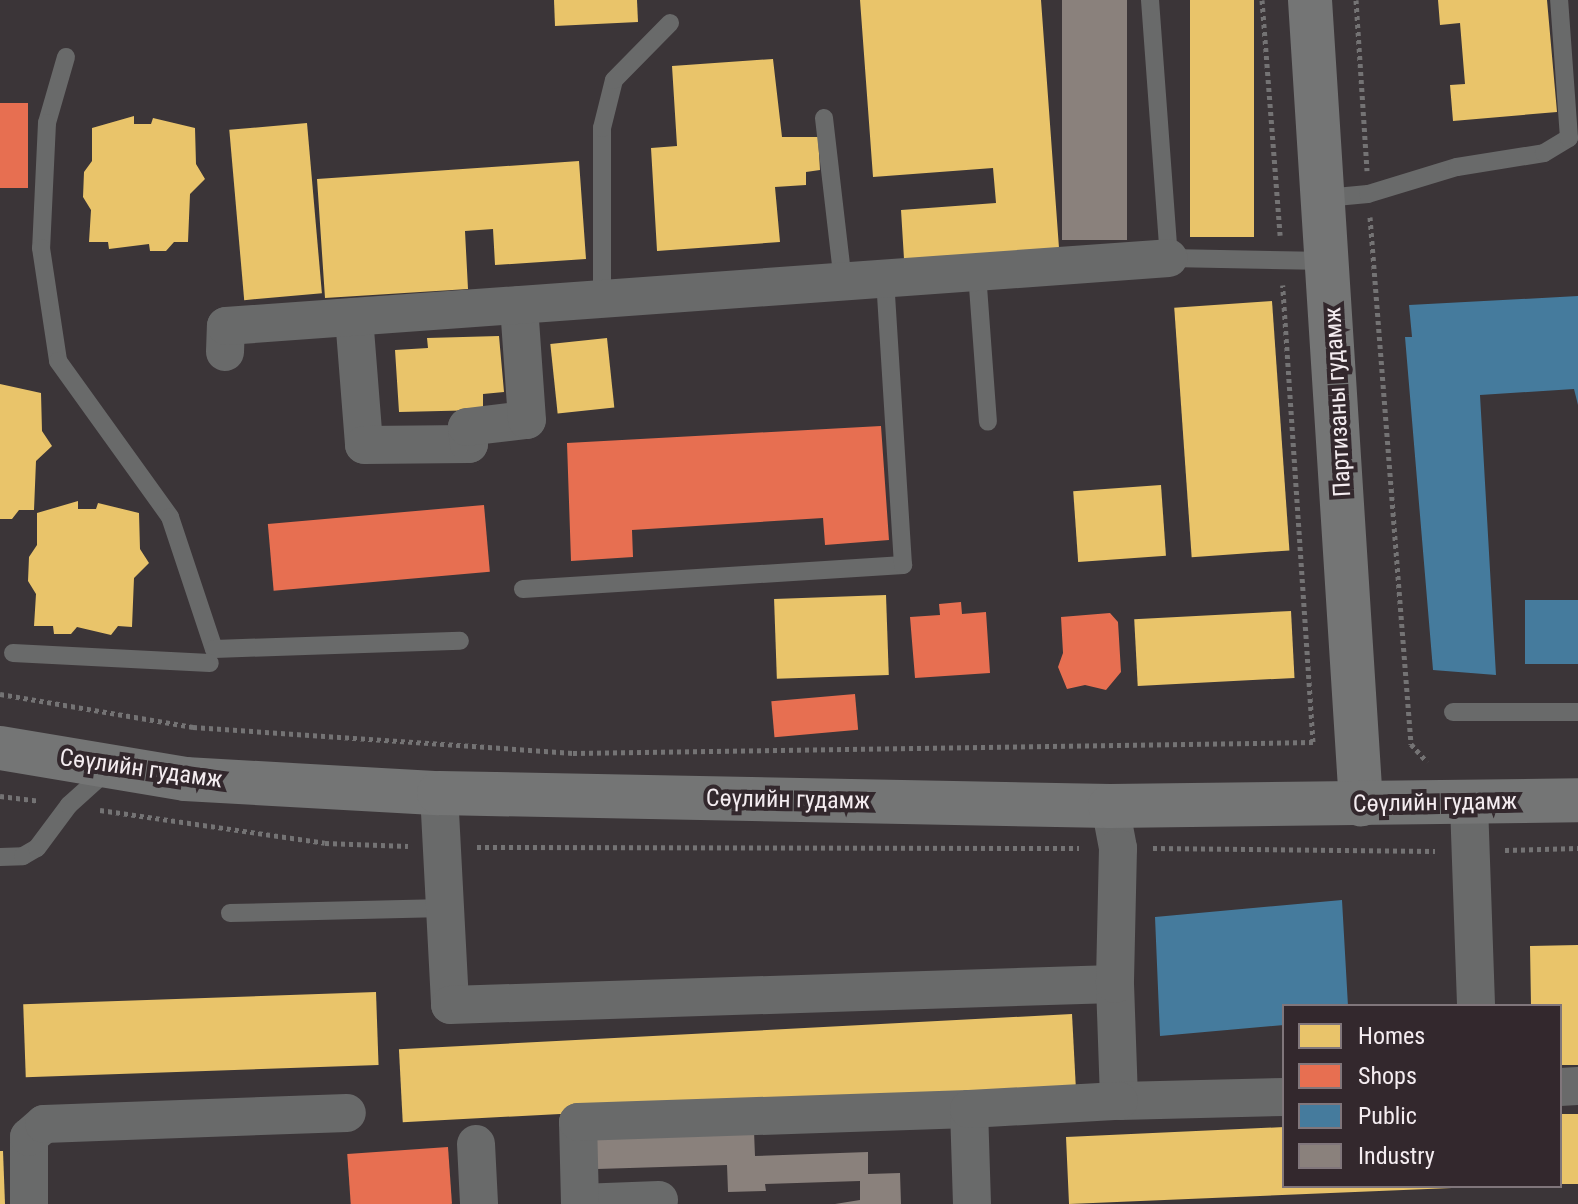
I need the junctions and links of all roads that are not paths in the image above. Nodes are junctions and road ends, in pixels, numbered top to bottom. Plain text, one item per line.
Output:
1 (1150, 0) edge
2 (1310, 0) edge
3 (1559, 0) edge
4 (670, 23) dead end
5 (66, 57) dead end
6 (824, 118) dead end
7 (1325, 198) junction
8 (1169, 258) junction
9 (1329, 261) junction
10 (977, 273) junction
11 (885, 279) junction
12 (843, 282) junction
13 (602, 297) junction
14 (519, 305) junction
15 (354, 317) junction
16 (225, 352) dead end
17 (988, 422) dead end
18 (523, 589) dead end
19 (460, 641) dead end
20 (13, 653) dead end
21 (210, 663) dead end
22 (1453, 712) dead end
23 (1578, 712) edge
24 (0, 748) edge
25 (111, 767) junction
26 (439, 793) junction
27 (1578, 800) edge
28 (1361, 804) junction
29 (1469, 804) junction
30 (1110, 806) junction
31 (0, 857) edge
32 (445, 908) junction
33 (230, 913) dead end
34 (1115, 984) junction
35 (1476, 1004) edge
36 (1282, 1097) edge
37 (1119, 1101) junction
38 (969, 1109) junction
39 (347, 1113) dead end
40 (476, 1144) dead end
41 (659, 1200) dead end
42 (29, 1204) edge
43 (479, 1204) edge
44 (972, 1204) edge

1 - 8 lane
2 - 7 main road, Партизаны гудамж
3 - 7 lane
4 - 13 lane
5 - 19 lane
6 - 12 lane
7 - 9 main road, Партизаны гудамж
8 - 9 lane
8 - 10 street
9 - 28 main road, Партизаны гудамж
10 - 11 street
10 - 17 lane
11 - 12 street
11 - 18 lane
12 - 13 street
13 - 14 street
14 - 15 street
14 - 15 street
15 - 16 street
20 - 21 lane
22 - 23 lane
24 - 25 main road, Сөүлийн гудамж
25 - 26 main road, Сөүлийн гудамж
25 - 31 lane
26 - 30 main road, Сөүлийн гудамж
26 - 32 street
27 - 29 main road, Сөүлийн гудамж
28 - 29 main road, Сөүлийн гудамж
28 - 30 main road, Сөүлийн гудамж
29 - 35 street
30 - 34 street
32 - 33 lane
32 - 34 street
34 - 37 street
36 - 37 street
37 - 38 street
38 - 41 street
38 - 44 street
39 - 42 street
40 - 43 street

